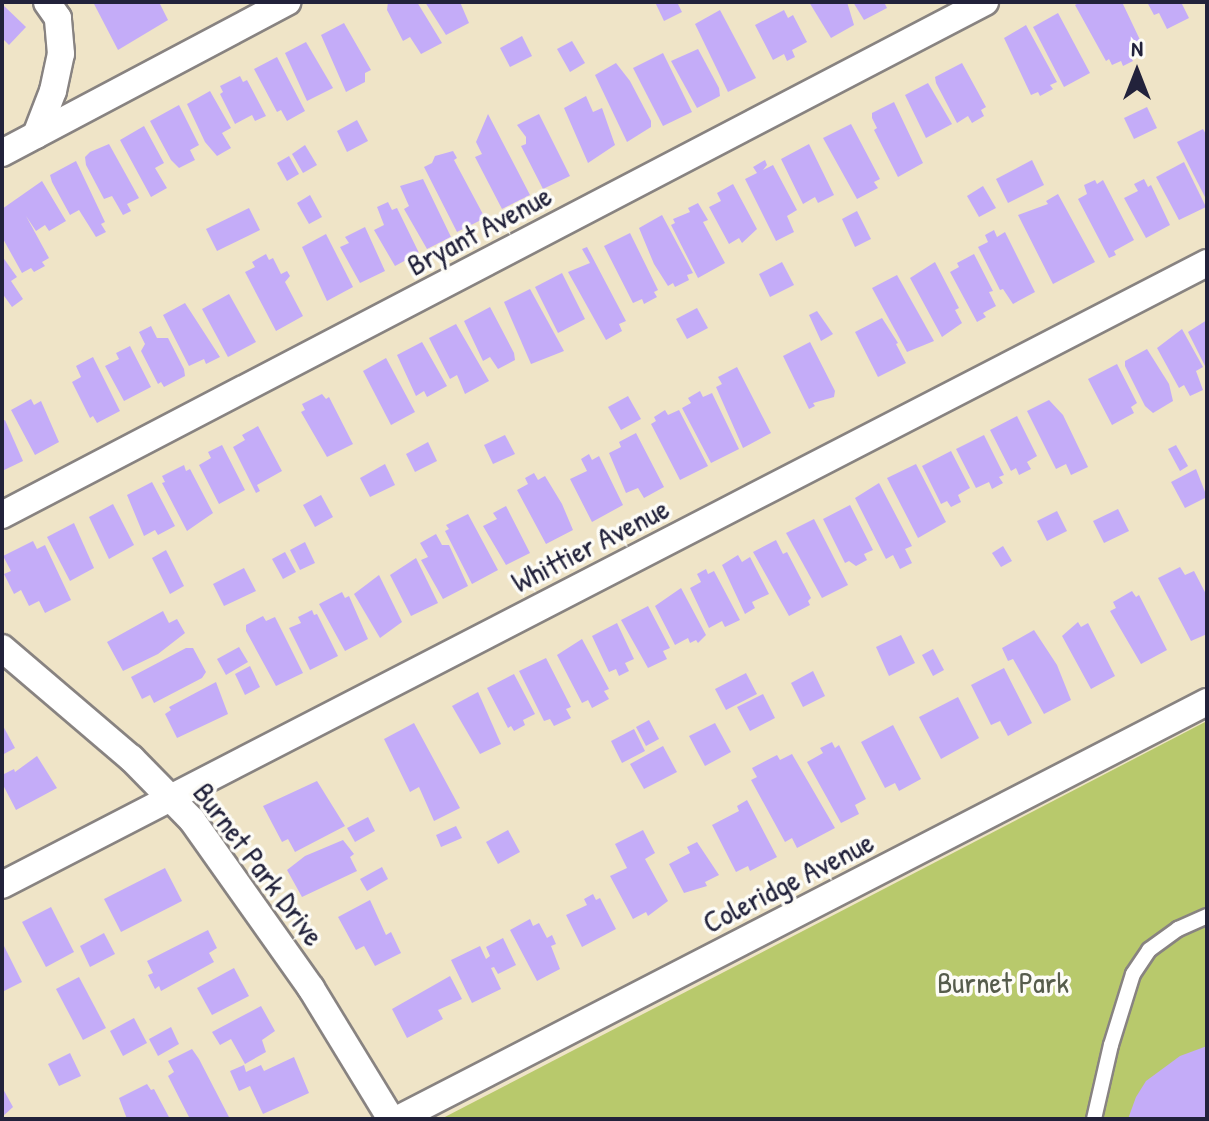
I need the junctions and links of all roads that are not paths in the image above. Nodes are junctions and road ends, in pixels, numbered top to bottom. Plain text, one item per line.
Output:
1 (47, 2) edge
2 (287, 2) edge
3 (985, 2) edge
4 (36, 135) junction
5 (2, 153) edge
6 (1207, 263) edge
7 (2, 515) edge
8 (2, 648) edge
9 (1207, 702) edge
10 (170, 798) junction
11 (2, 885) edge
12 (1207, 916) edge
13 (391, 1119) edge
14 (398, 1119) edge
15 (1094, 1119) edge

1 - 4 street
2 - 4 street
3 - 7 street, Bryant Avenue
4 - 5 street
6 - 10 street, Whittier Avenue
8 - 10 street, Burnet Park Drive
9 - 14 street, Coleridge Avenue
10 - 11 street, Whittier Avenue
10 - 13 street, Burnet Park Drive
12 - 15 lane

